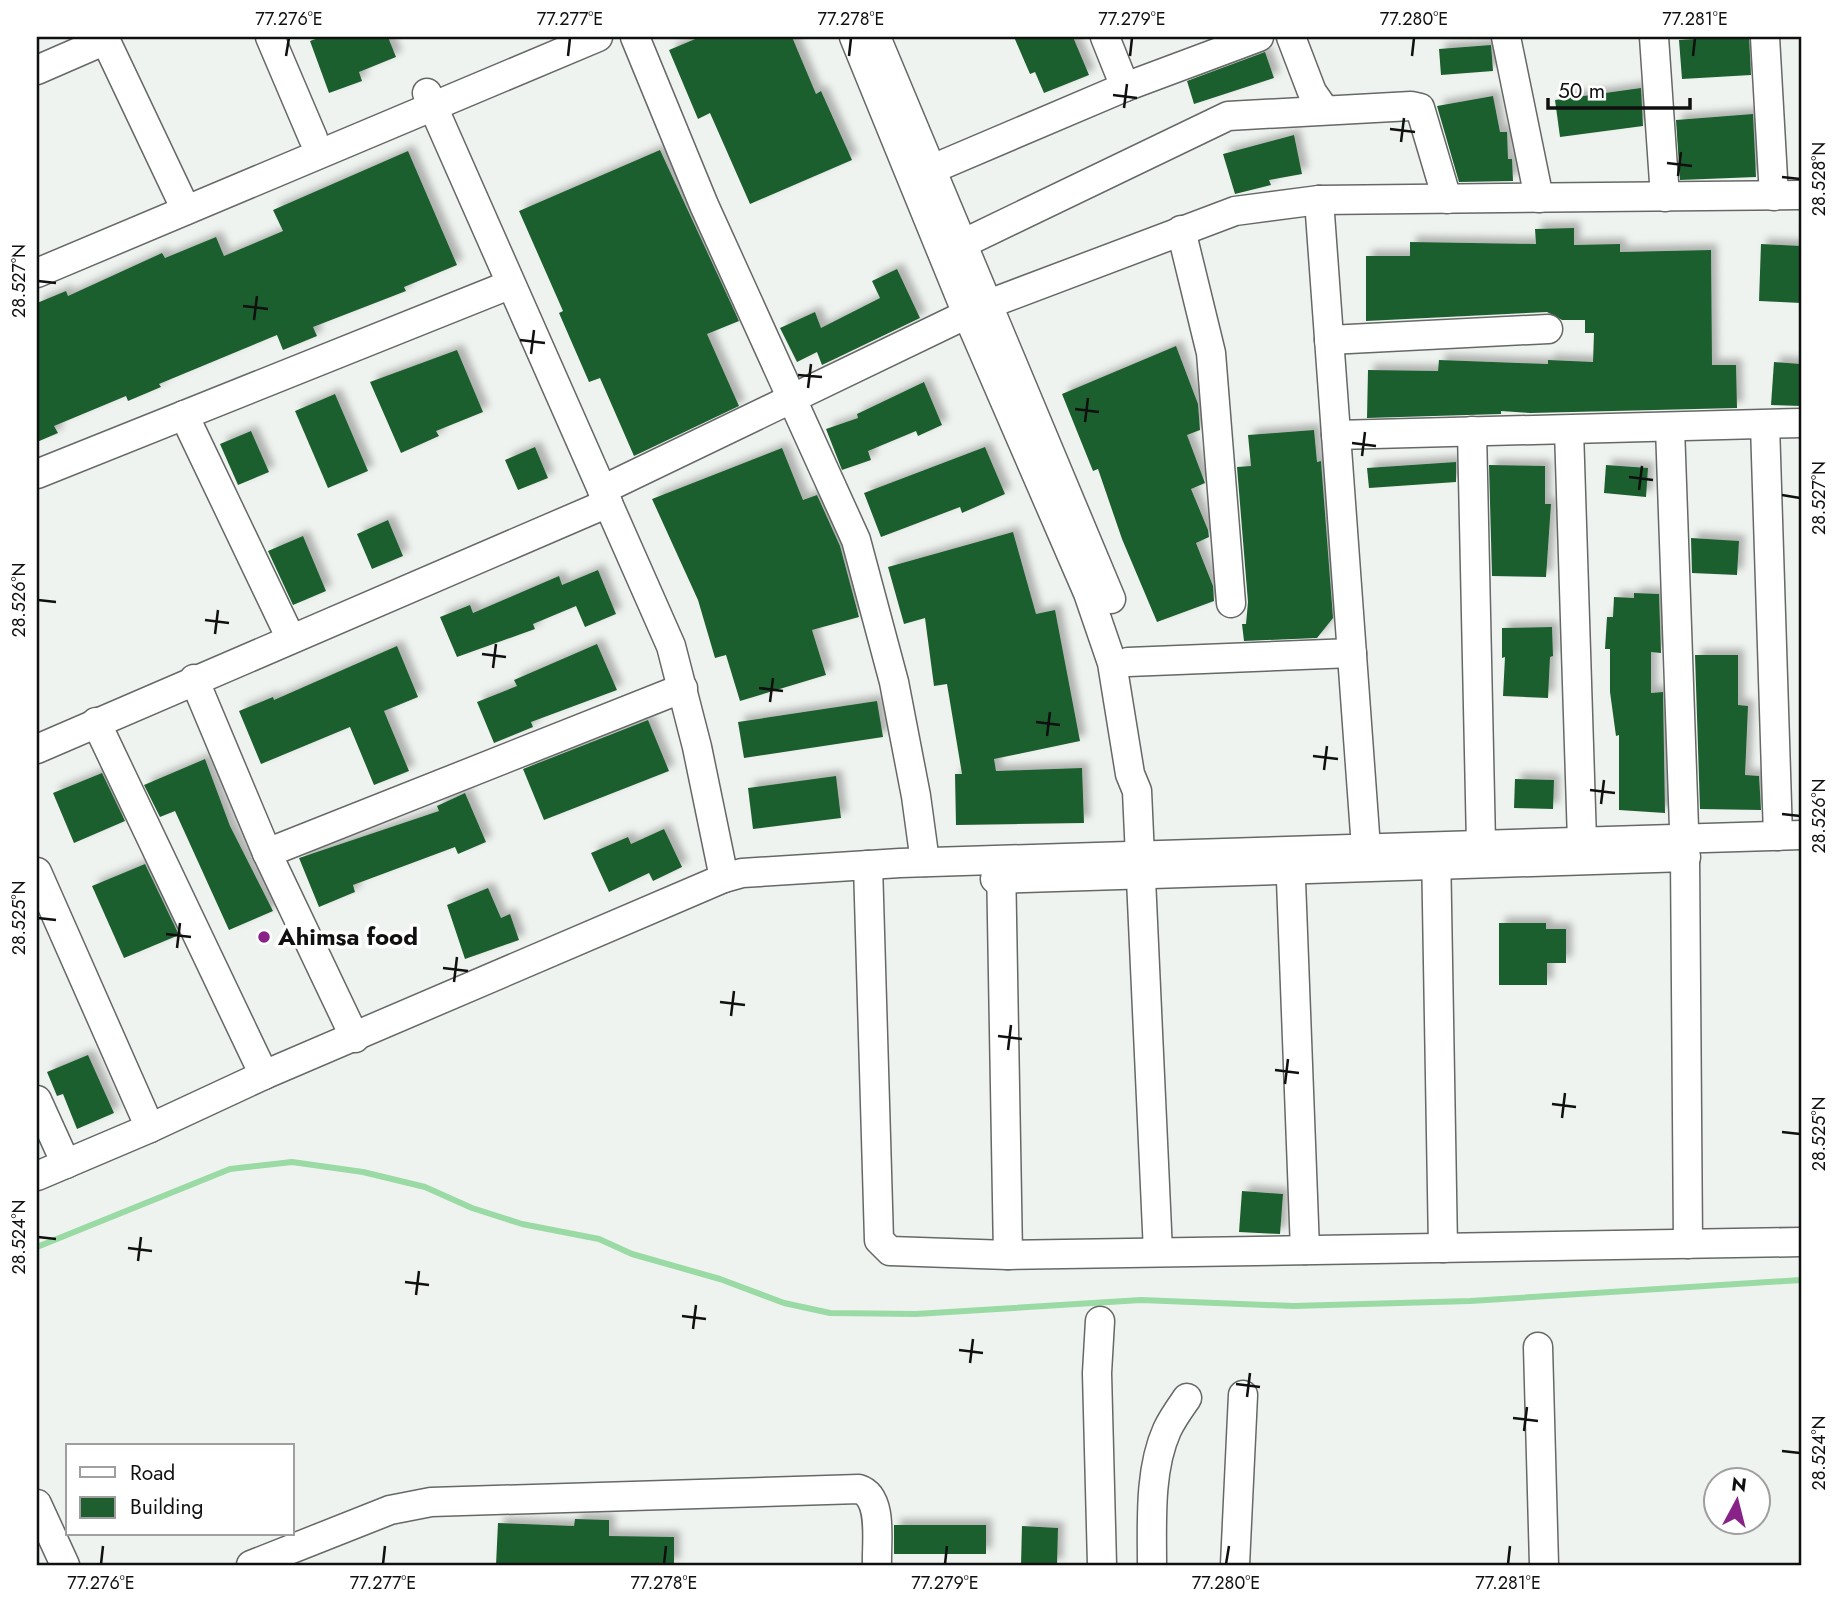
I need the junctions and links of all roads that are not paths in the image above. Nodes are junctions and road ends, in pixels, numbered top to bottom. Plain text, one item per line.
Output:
1 (270, 37) edge
2 (560, 37) edge
3 (598, 37) edge
4 (635, 37) edge
5 (854, 37) edge
6 (876, 37) edge
7 (1105, 37) edge
8 (1259, 37) edge
9 (1291, 37) edge
10 (1506, 37) edge
11 (1654, 37) edge
12 (1765, 37) edge
13 (105, 38) edge
14 (37, 70) edge
15 (1125, 87) junction
16 (430, 100) junction
17 (1324, 108) junction
18 (313, 138) junction
19 (930, 170) junction
20 (1788, 196) edge
21 (1665, 197) junction
22 (1539, 198) junction
23 (1447, 199) junction
24 (1319, 200) junction
25 (181, 202) junction
26 (1181, 230) junction
27 (960, 245) junction
28 (37, 253) edge
29 (37, 273) edge
30 (509, 285) junction
31 (976, 309) junction
32 (1548, 329) dead end
33 (1329, 340) junction
34 (791, 399) junction
35 (184, 415) junction
36 (1801, 423) edge
37 (1765, 425) junction
38 (1670, 428) junction
39 (1569, 430) junction
40 (1472, 431) junction
41 (1336, 435) junction
42 (37, 474) edge
43 (605, 496) junction
44 (1231, 603) dead end
45 (291, 639) junction
46 (1352, 653) junction
47 (1128, 662) junction
48 (194, 679) junction
49 (683, 688) junction
50 (96, 722) junction
51 (37, 749) edge
52 (1137, 791) junction
53 (1790, 835) edge
54 (1582, 841) junction
55 (1481, 844) junction
56 (1685, 847) junction
57 (1366, 849) junction
58 (267, 853) junction
59 (1801, 855) edge
60 (1436, 856) junction
61 (1291, 861) junction
62 (925, 862) junction
63 (1142, 866) junction
64 (1001, 870) junction
65 (37, 872) edge
66 (868, 872) junction
67 (724, 878) junction
68 (355, 1038) junction
69 (264, 1075) junction
70 (37, 1100) edge
71 (150, 1129) junction
72 (66, 1164) junction
73 (37, 1176) edge
74 (37, 1190) edge
75 (1801, 1242) edge
76 (1688, 1244) junction
77 (1443, 1248) junction
78 (1305, 1250) junction
79 (1158, 1252) junction
80 (1008, 1255) junction
81 (1100, 1321) dead end
82 (1538, 1347) dead end
83 (1242, 1395) dead end
84 (1187, 1398) dead end
85 (37, 1504) edge
86 (65, 1565) edge
87 (251, 1565) edge
88 (877, 1565) edge
89 (1102, 1565) edge
90 (1152, 1565) edge
91 (1235, 1565) edge
92 (1544, 1565) edge

1 - 18 street
2 - 16 street
3 - 16 street
4 - 34 street
5 - 31 street
6 - 19 street
7 - 15 street
8 - 15 street
9 - 17 street
10 - 22 street
11 - 21 street
12 - 20 street
13 - 14 street
13 - 25 street
15 - 19 street
16 - 18 street
16 - 25 street
16 - 30 street
17 - 23 street
17 - 27 street
18 - 25 street
19 - 27 street
20 - 21 street
21 - 22 street
22 - 23 street
23 - 24 street
24 - 26 street
24 - 33 street
25 - 28 street
25 - 29 street
26 - 31 street
26 - 44 street
27 - 31 street
30 - 35 street
30 - 43 street
31 - 34 street
31 - 47 street
31 - 52 street
32 - 33 street
33 - 41 street
34 - 43 street
34 - 62 street
35 - 42 street
35 - 45 street
36 - 37 street
37 - 38 street
37 - 53 street
38 - 39 street
38 - 56 street
39 - 40 street
39 - 54 street
40 - 41 street
40 - 55 street
41 - 46 street
43 - 45 street
43 - 49 street
45 - 48 street
46 - 47 street
46 - 57 street
47 - 52 street
48 - 50 street
48 - 58 street
49 - 58 street
49 - 67 street
50 - 51 street
50 - 69 street
52 - 63 street
53 - 56 street
54 - 55 street
54 - 56 street
55 - 60 street
56 - 59 street
56 - 60 street
56 - 76 street
57 - 60 street
57 - 61 street
58 - 68 street
60 - 61 street
60 - 77 street
61 - 63 street
61 - 78 street
62 - 64 street
62 - 66 street
63 - 64 street
63 - 79 street
64 - 66 street
64 - 80 street
65 - 71 street
66 - 67 street
66 - 74 street
66 - 80 street
67 - 68 street
68 - 69 street
69 - 71 street
70 - 72 street
71 - 72 street
72 - 73 street
75 - 76 street
76 - 77 street
77 - 78 street
78 - 79 street
79 - 80 street
81 - 89 street
82 - 92 street
83 - 91 street
84 - 90 street
85 - 86 street
87 - 88 street

